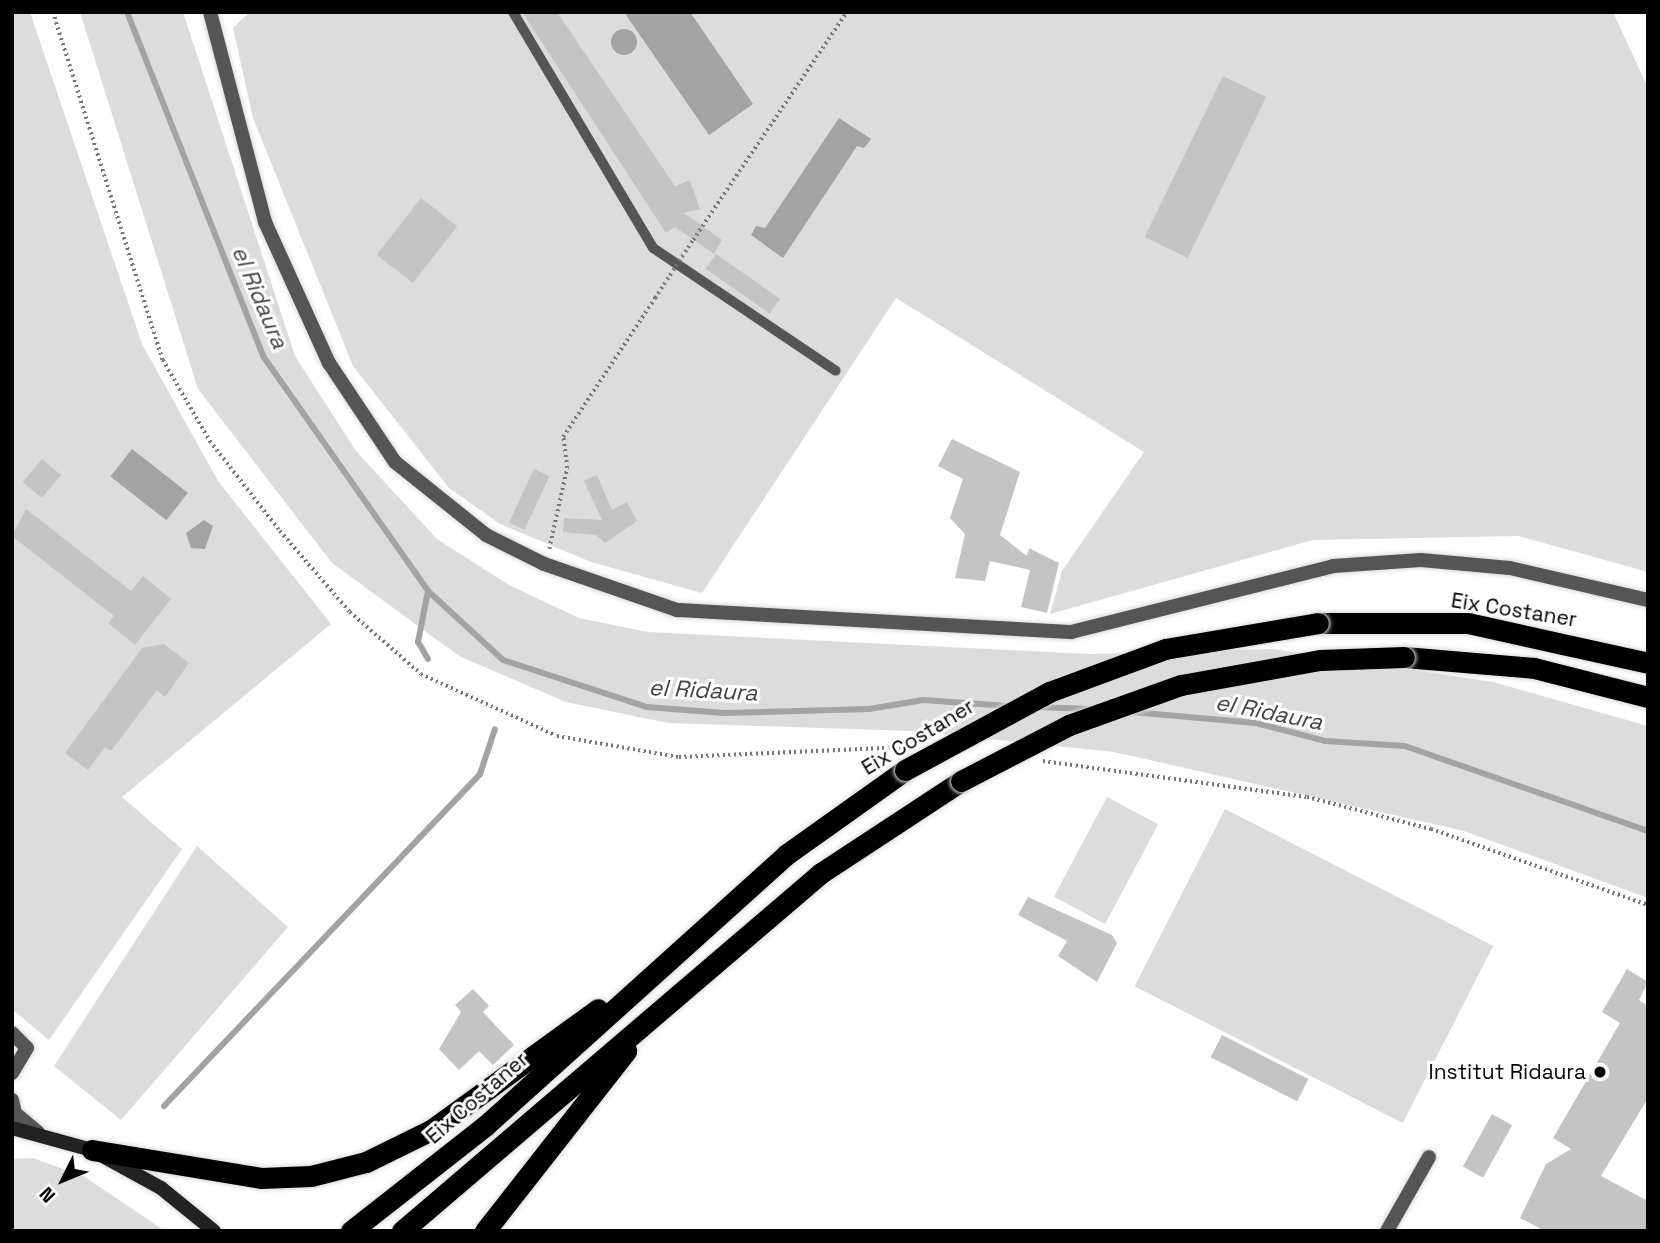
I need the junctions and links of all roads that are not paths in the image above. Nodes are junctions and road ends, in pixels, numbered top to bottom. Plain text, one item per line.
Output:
1 (210, 12) edge
2 (513, 12) edge
3 (836, 371) dead end
4 (1648, 600) edge
5 (1648, 663) edge
6 (1648, 697) edge
7 (641, 981) junction
8 (12, 1033) edge
9 (639, 1033) junction
10 (13, 1076) edge
11 (12, 1100) edge
12 (12, 1128) edge
13 (38, 1132) junction
14 (92, 1150) junction
15 (1429, 1157) dead end
16 (214, 1231) edge
17 (351, 1231) edge
18 (402, 1231) edge
19 (485, 1231) edge
20 (1387, 1231) edge

1 - 4 street
2 - 3 lane
5 - 7 highway, Eix Costaner, bridge
6 - 9 highway, bridge
7 - 14 highway
7 - 17 highway, Eix Costaner
8 - 10 street
9 - 18 highway
9 - 19 highway
11 - 13 street
12 - 13 street
13 - 14 street
14 - 16 street
15 - 20 street

